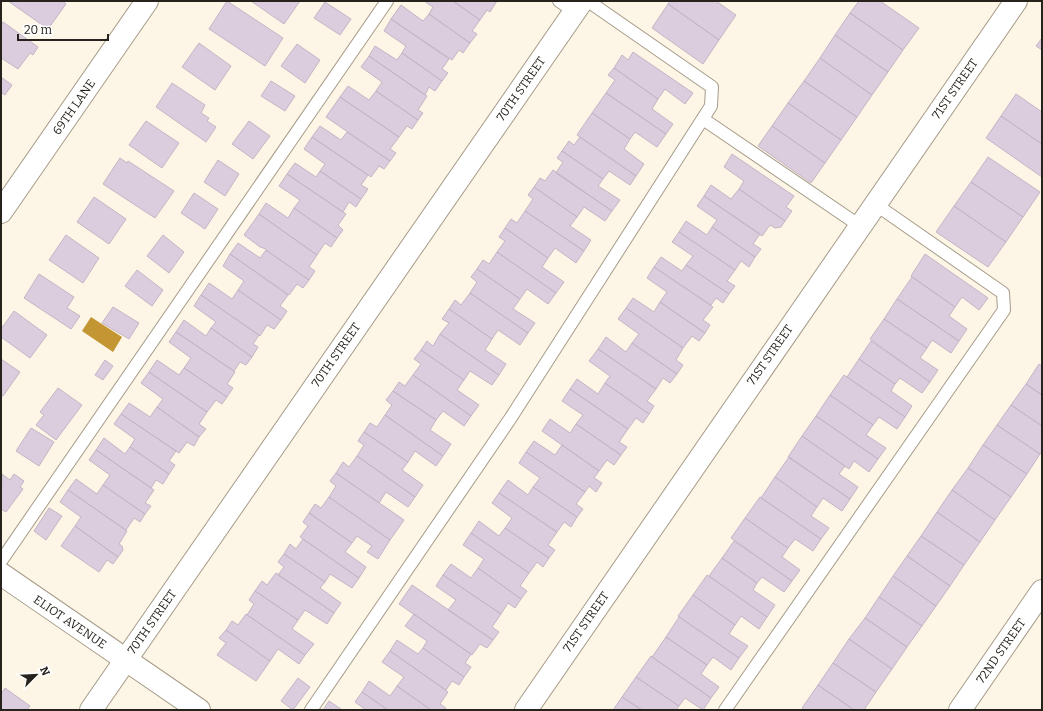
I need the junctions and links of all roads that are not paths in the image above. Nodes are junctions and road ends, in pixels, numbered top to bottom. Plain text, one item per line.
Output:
1 (147, 1) edge
2 (387, 1) edge
3 (1016, 1) edge
4 (576, 4) edge
5 (703, 119) junction
6 (875, 204) junction
7 (1, 212) edge
8 (860, 226) junction
9 (1, 561) edge
10 (1, 574) edge
11 (1042, 591) edge
12 (125, 659) junction
13 (91, 710) edge
14 (199, 710) edge
15 (311, 710) edge
16 (526, 710) edge
17 (725, 710) edge
18 (960, 710) edge

1 - 7 street, 69TH LANE
2 - 9 lane
3 - 6 street, 71ST STREET
4 - 5 lane
4 - 12 street, 70TH STREET
5 - 8 lane
5 - 15 lane
6 - 8 street, 71ST STREET
6 - 17 lane
8 - 16 street, 71ST STREET
10 - 12 street, ELIOT AVENUE
11 - 18 street, 72ND STREET
12 - 13 street, 70TH STREET
12 - 14 street, ELIOT AVENUE

